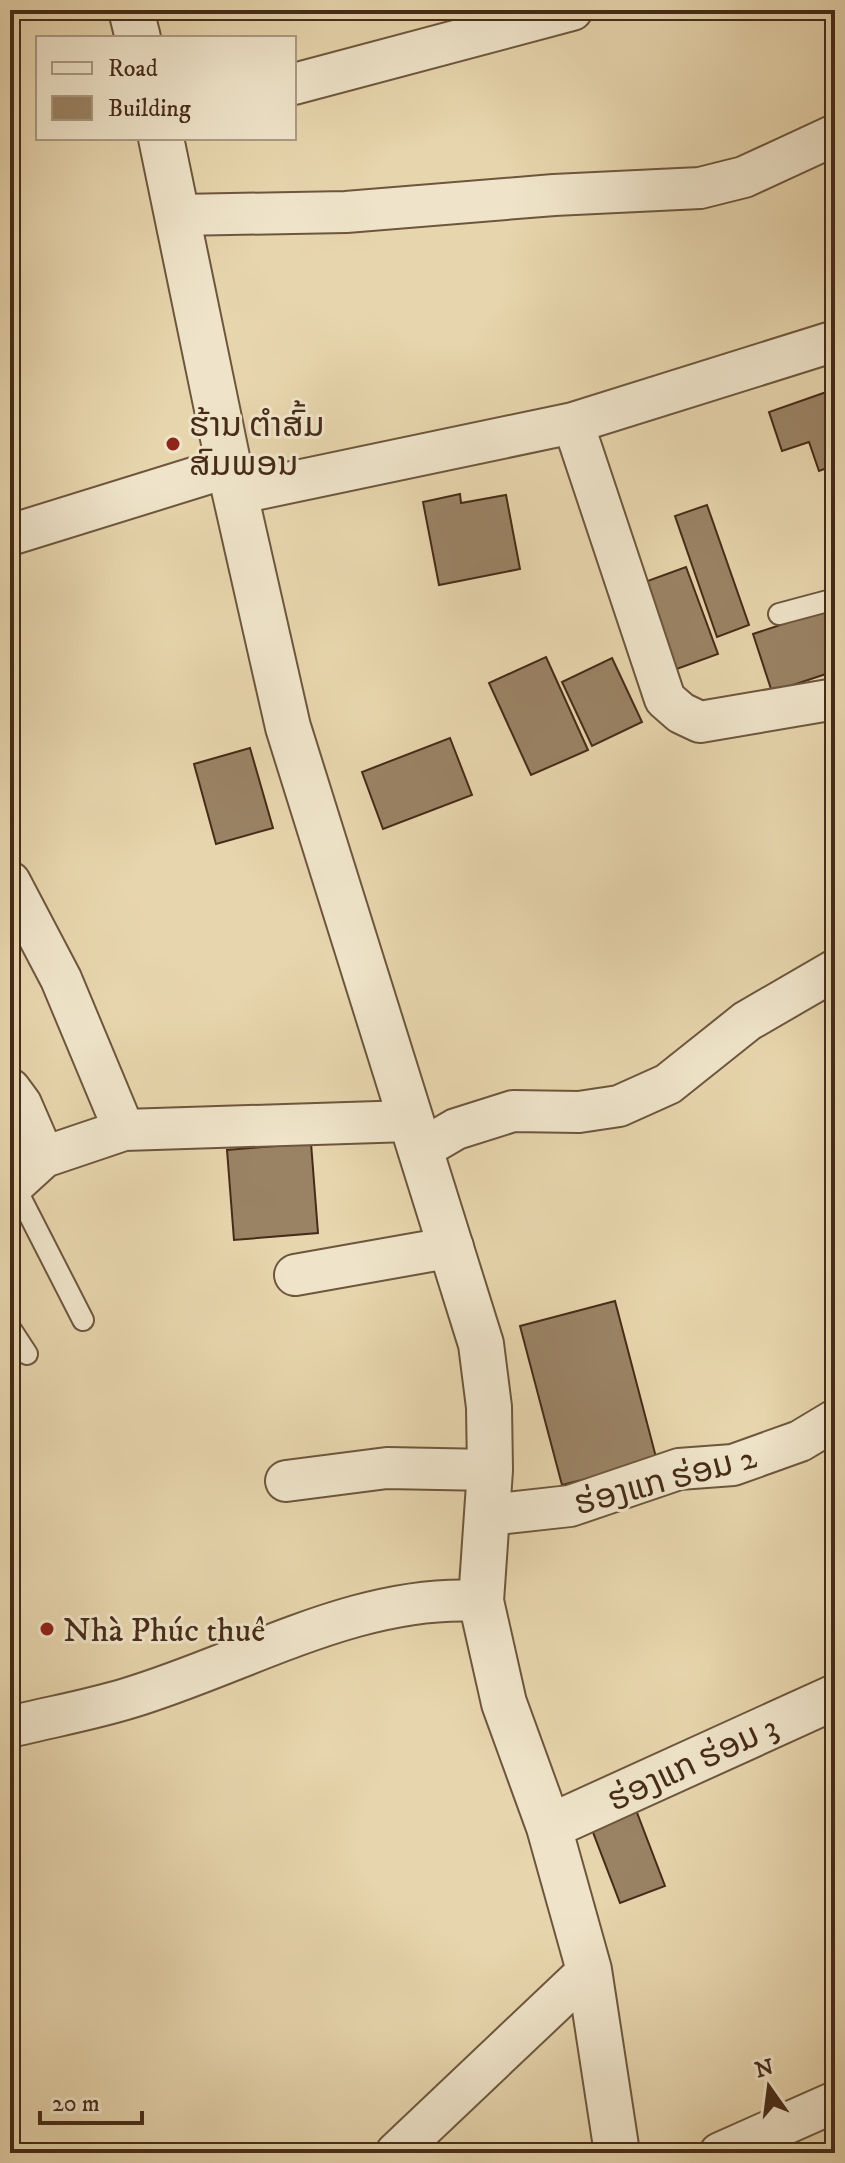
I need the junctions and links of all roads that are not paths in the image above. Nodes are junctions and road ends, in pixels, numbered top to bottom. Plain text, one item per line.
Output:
1 (131, 10) edge
2 (572, 10) edge
3 (138, 36) edge
4 (296, 83) edge
5 (835, 135) edge
6 (161, 140) edge
7 (179, 215) junction
8 (835, 341) edge
9 (573, 423) junction
10 (232, 480) junction
11 (10, 535) edge
12 (835, 599) edge
13 (779, 614) dead end
14 (835, 699) edge
15 (10, 882) edge
16 (835, 970) edge
17 (10, 1089) edge
18 (124, 1130) junction
19 (415, 1136) junction
20 (44, 1157) junction
21 (12, 1186) edge
22 (453, 1247) junction
23 (295, 1275) dead end
24 (83, 1320) dead end
25 (10, 1328) edge
26 (27, 1354) dead end
27 (835, 1420) edge
28 (490, 1470) junction
29 (286, 1481) dead end
30 (489, 1515) junction
31 (481, 1601) junction
32 (835, 1697) edge
33 (10, 1727) edge
34 (549, 1827) junction
35 (589, 1970) junction
36 (835, 2102) edge
37 (396, 2153) edge
38 (617, 2153) edge
39 (720, 2153) edge

1 - 3 street
2 - 4 street
5 - 7 street
6 - 7 street
7 - 10 street
8 - 9 street
9 - 10 street
9 - 14 street
10 - 11 street
10 - 19 street
12 - 13 lane
15 - 18 street
16 - 19 street
17 - 20 street
18 - 19 street
18 - 20 street
19 - 22 street
20 - 21 street
21 - 24 lane
22 - 23 street
22 - 28 street
25 - 26 lane
27 - 30 street, ຮ່ອງແກ ຮ່ອມ 2
28 - 29 street
28 - 30 street
30 - 31 street
31 - 33 street
31 - 34 street
32 - 34 street, ຮ່ອງແກ ຮ່ອມ 3
34 - 35 street
35 - 37 street
35 - 38 street
36 - 39 street

